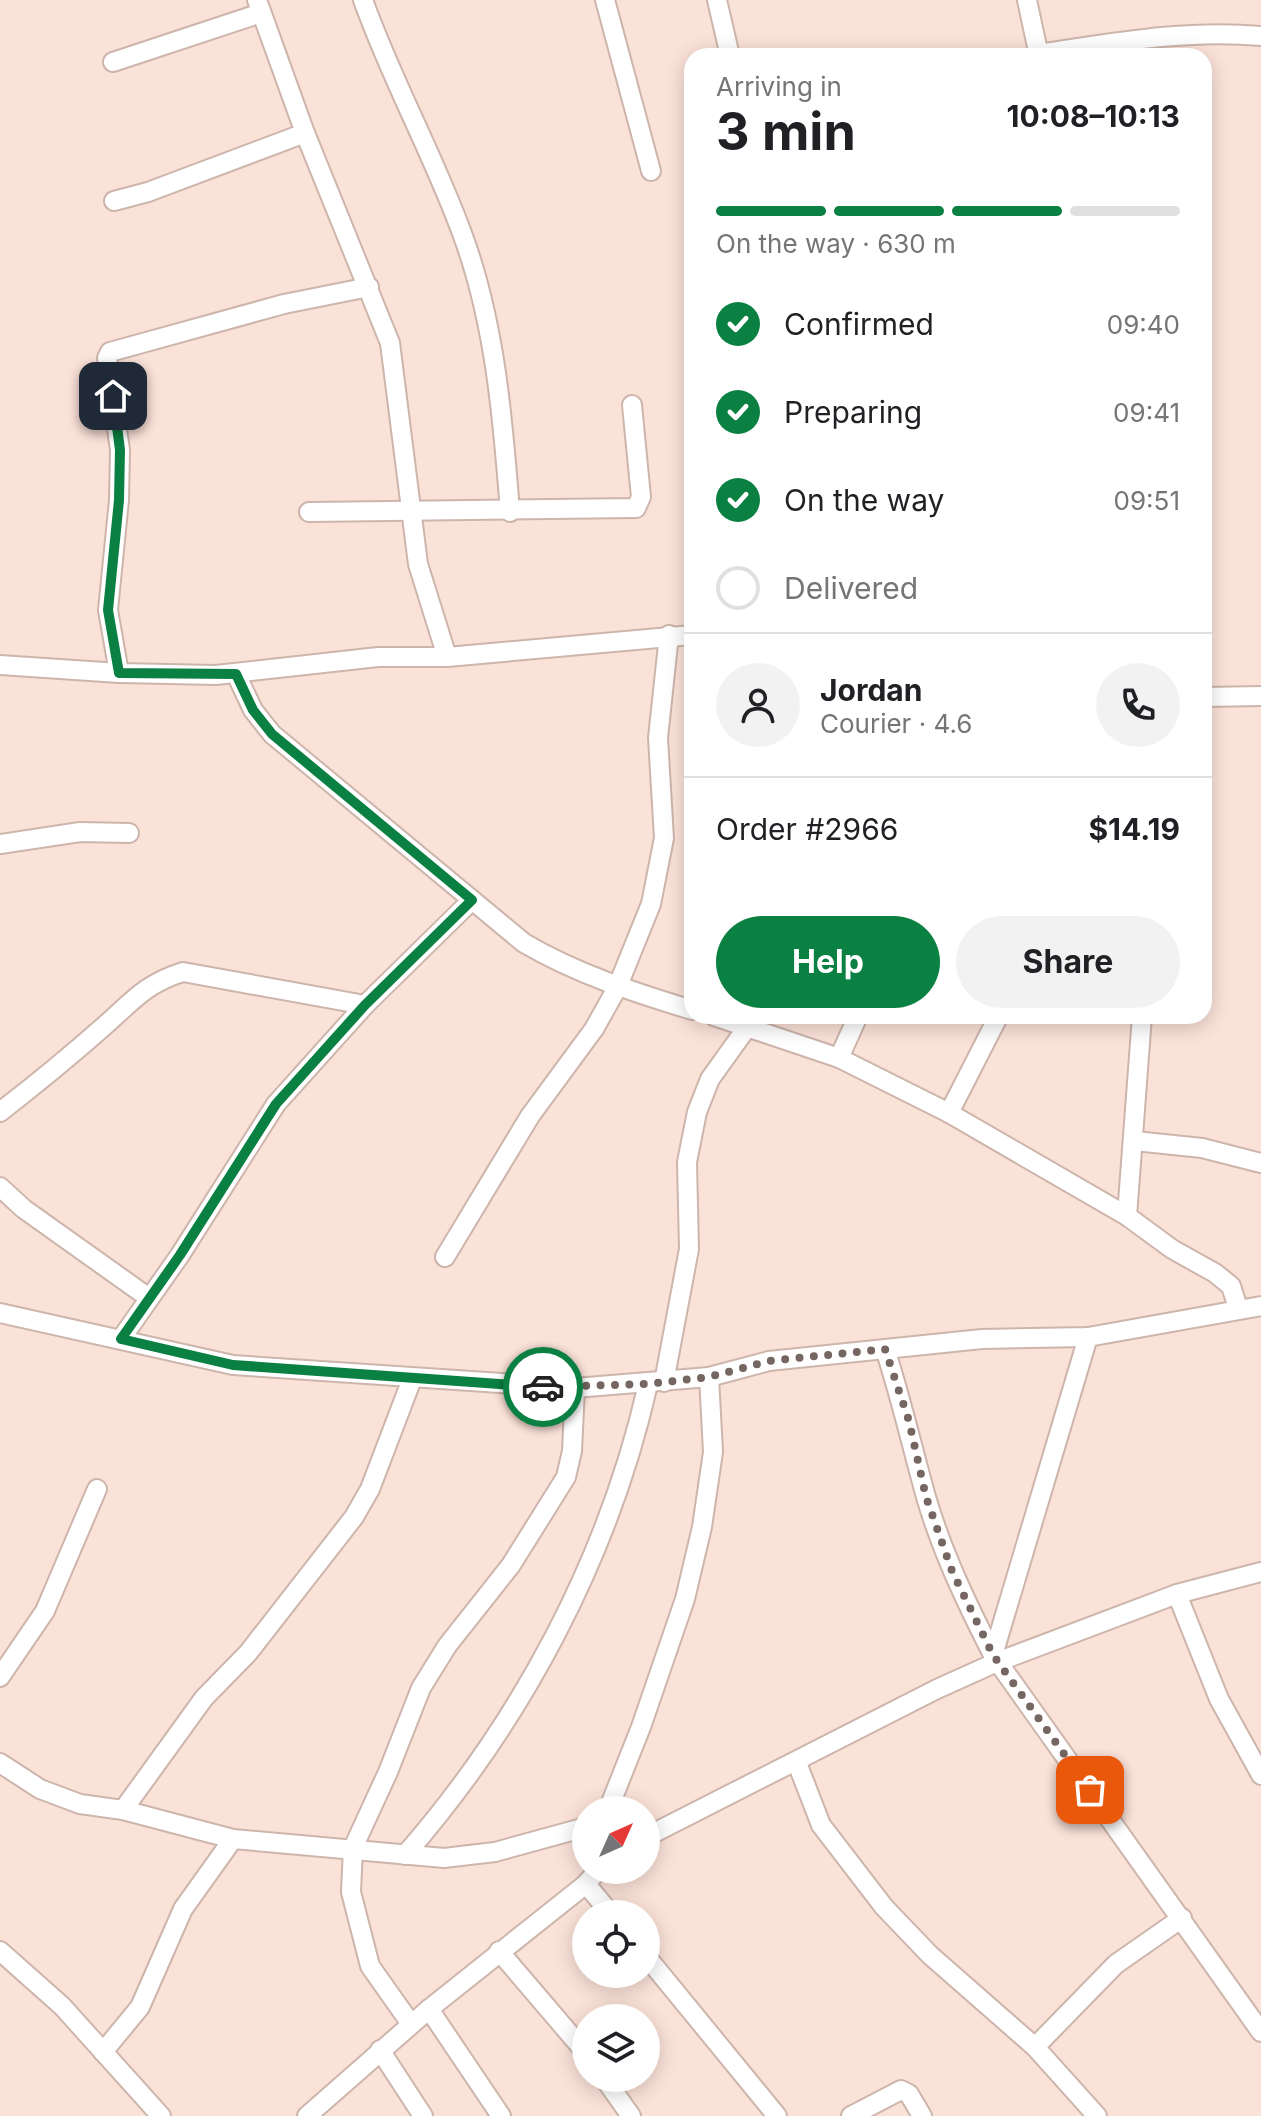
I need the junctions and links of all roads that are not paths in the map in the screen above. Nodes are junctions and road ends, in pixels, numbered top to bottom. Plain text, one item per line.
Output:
1 (363, 0) edge
2 (605, 0) edge
3 (717, 0) edge
4 (1027, 0) edge
5 (259, 7) edge
6 (1261, 36) edge
7 (728, 48) edge
8 (1037, 48) edge
9 (1085, 48) edge
10 (113, 62) dead end
11 (305, 133) junction
12 (651, 171) dead end
13 (114, 201) dead end
14 (369, 287) junction
15 (632, 405) dead end
16 (409, 509) junction
17 (309, 512) dead end
18 (510, 512) junction
19 (669, 635) junction
20 (684, 635) edge
21 (447, 657) junction
22 (0, 665) edge
23 (119, 673) junction
24 (236, 674) junction
25 (1261, 696) edge
26 (1212, 697) edge
27 (129, 833) dead end
28 (0, 844) edge
29 (472, 900) junction
30 (617, 988) junction
31 (365, 1005) junction
32 (684, 1008) edge
33 (750, 1024) edge
34 (759, 1024) edge
35 (854, 1024) edge
36 (994, 1024) edge
37 (1142, 1024) edge
38 (839, 1058) junction
39 (0, 1112) edge
40 (949, 1113) junction
41 (1135, 1141) junction
42 (1261, 1163) edge
43 (0, 1187) edge
44 (1127, 1216) junction
45 (445, 1257) dead end
46 (149, 1298) junction
47 (1261, 1306) edge
48 (1238, 1308) junction
49 (0, 1313) edge
50 (1088, 1337) junction
51 (121, 1339) junction
52 (885, 1349) junction
53 (709, 1377) junction
54 (412, 1379) junction
55 (656, 1383) junction
56 (575, 1388) junction
57 (97, 1489) dead end
58 (1261, 1572) edge
59 (1177, 1594) junction
60 (995, 1658) junction
61 (0, 1677) edge
62 (0, 1763) edge
63 (797, 1763) junction
64 (1261, 1775) edge
65 (614, 1796) edge
66 (123, 1810) junction
67 (660, 1830) edge
68 (572, 1831) edge
69 (233, 1839) junction
70 (353, 1848) junction
71 (405, 1855) junction
72 (583, 1884) edge
73 (1182, 1918) junction
74 (0, 1951) edge
75 (499, 1951) junction
76 (660, 1973) edge
77 (429, 2009) junction
78 (411, 2024) junction
79 (1261, 2032) edge
80 (572, 2037) edge
81 (1035, 2047) junction
82 (380, 2050) junction
83 (103, 2052) junction
84 (614, 2092) edge
85 (161, 2116) edge
86 (307, 2116) edge
87 (423, 2116) edge
88 (501, 2116) edge
89 (631, 2116) edge
90 (777, 2116) edge
91 (851, 2116) edge
92 (922, 2116) edge
93 (1097, 2116) edge

1 - 18 street
2 - 12 street
3 - 7 street
4 - 8 street
5 - 10 street
5 - 11 street
6 - 9 street
11 - 13 street
11 - 14 street
14 - 16 street
14 - 23 street
15 - 18 street
16 - 17 street
16 - 18 street
16 - 21 street
19 - 20 street
19 - 21 street
19 - 30 street
21 - 24 street
22 - 23 street
23 - 24 street
24 - 29 street
25 - 26 street
27 - 28 street
29 - 30 street
29 - 31 street
30 - 32 street
30 - 45 street
31 - 39 street
31 - 46 street
33 - 55 street
34 - 38 street
35 - 38 street
36 - 40 street
37 - 41 street
38 - 40 street
40 - 44 street
41 - 42 street
41 - 44 street
43 - 46 street
44 - 48 street
46 - 51 street
47 - 48 street
48 - 50 street
49 - 51 street
50 - 52 street
50 - 60 street
51 - 54 street
52 - 53 street
52 - 60 street
53 - 55 street
53 - 65 street
54 - 56 street
54 - 66 street
55 - 56 street
55 - 71 street
56 - 70 street
57 - 61 street
58 - 59 street
59 - 60 street
59 - 64 street
60 - 63 street
60 - 73 street
62 - 66 street
63 - 67 street
63 - 81 street
66 - 69 street
68 - 71 street
69 - 70 street
69 - 83 street
70 - 71 street
70 - 78 street
72 - 75 street
73 - 79 street
73 - 81 street
74 - 83 street
75 - 77 street
75 - 80 street
76 - 90 street
77 - 78 street
77 - 88 street
78 - 82 street
81 - 93 street
82 - 86 street
82 - 87 street
83 - 85 street
84 - 89 street
91 - 92 street

